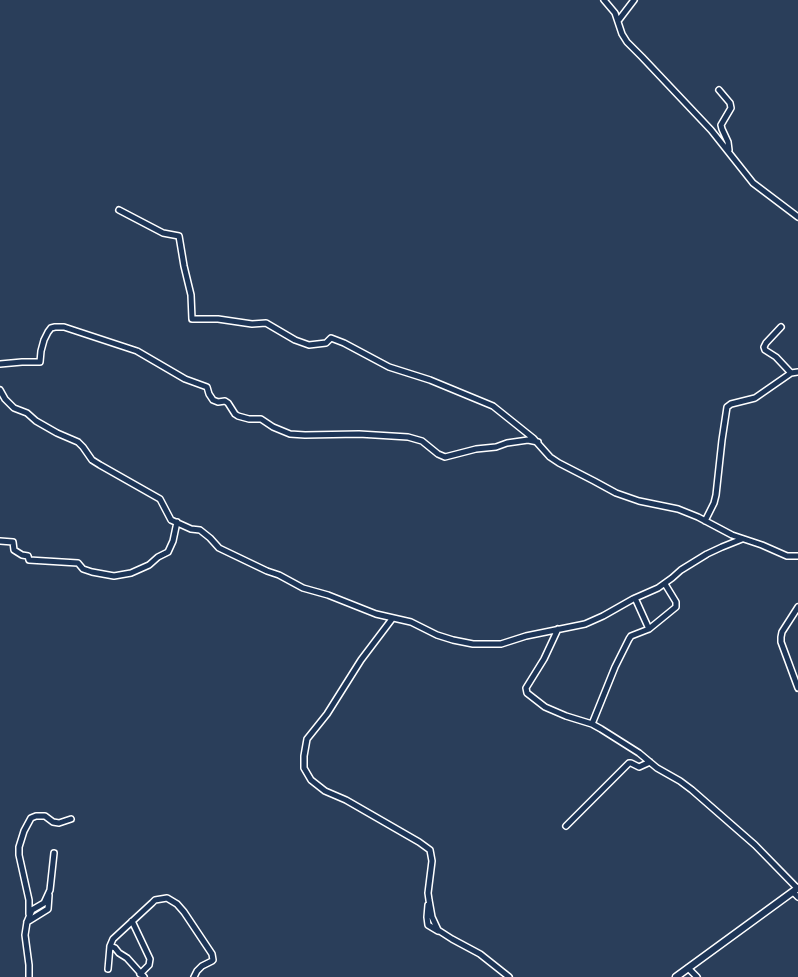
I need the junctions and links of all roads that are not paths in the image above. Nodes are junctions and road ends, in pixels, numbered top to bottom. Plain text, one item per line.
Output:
1 (604, 0) edge
2 (634, 0) edge
3 (618, 21) junction
4 (719, 90) dead end
5 (729, 151) junction
6 (120, 210) dead end
7 (798, 217) edge
8 (781, 327) dead end
9 (0, 364) edge
10 (798, 372) edge
11 (791, 373) junction
12 (0, 390) edge
13 (538, 442) junction
14 (704, 521) junction
15 (177, 522) junction
16 (742, 539) junction
17 (0, 541) edge
18 (798, 556) edge
19 (664, 584) junction
20 (636, 598) junction
21 (798, 607) edge
22 (392, 619) junction
23 (558, 629) junction
24 (649, 629) junction
25 (798, 688) edge
26 (592, 724) junction
27 (650, 762) junction
28 (71, 818) dead end
29 (566, 826) dead end
30 (54, 853) dead end
31 (796, 889) edge
32 (49, 894) junction
33 (798, 897) edge
34 (29, 914) junction
35 (132, 921) junction
36 (27, 922) junction
37 (110, 946) junction
38 (688, 968) junction
39 (108, 969) dead end
40 (142, 975) edge
41 (29, 977) edge
42 (194, 977) edge
43 (509, 977) edge
44 (676, 977) edge
45 (697, 977) edge

1 - 3 street
2 - 3 street
3 - 5 street
4 - 5 street
5 - 7 street
6 - 13 street
8 - 11 street
9 - 13 street
10 - 11 street
11 - 14 street
12 - 15 street
13 - 14 street
14 - 16 street
15 - 17 street
15 - 22 street
16 - 18 street
16 - 19 street
19 - 20 street
19 - 24 street
20 - 23 street
20 - 24 street
21 - 25 street
22 - 23 street
22 - 43 street
23 - 26 street
24 - 26 street
26 - 27 street
27 - 29 street
27 - 31 street
28 - 34 street
30 - 32 street
31 - 33 street
31 - 38 street
32 - 34 street
32 - 36 street
34 - 36 street
35 - 37 street
35 - 40 street
35 - 42 street
36 - 41 street
37 - 39 street
37 - 40 street
38 - 44 street
38 - 45 street

